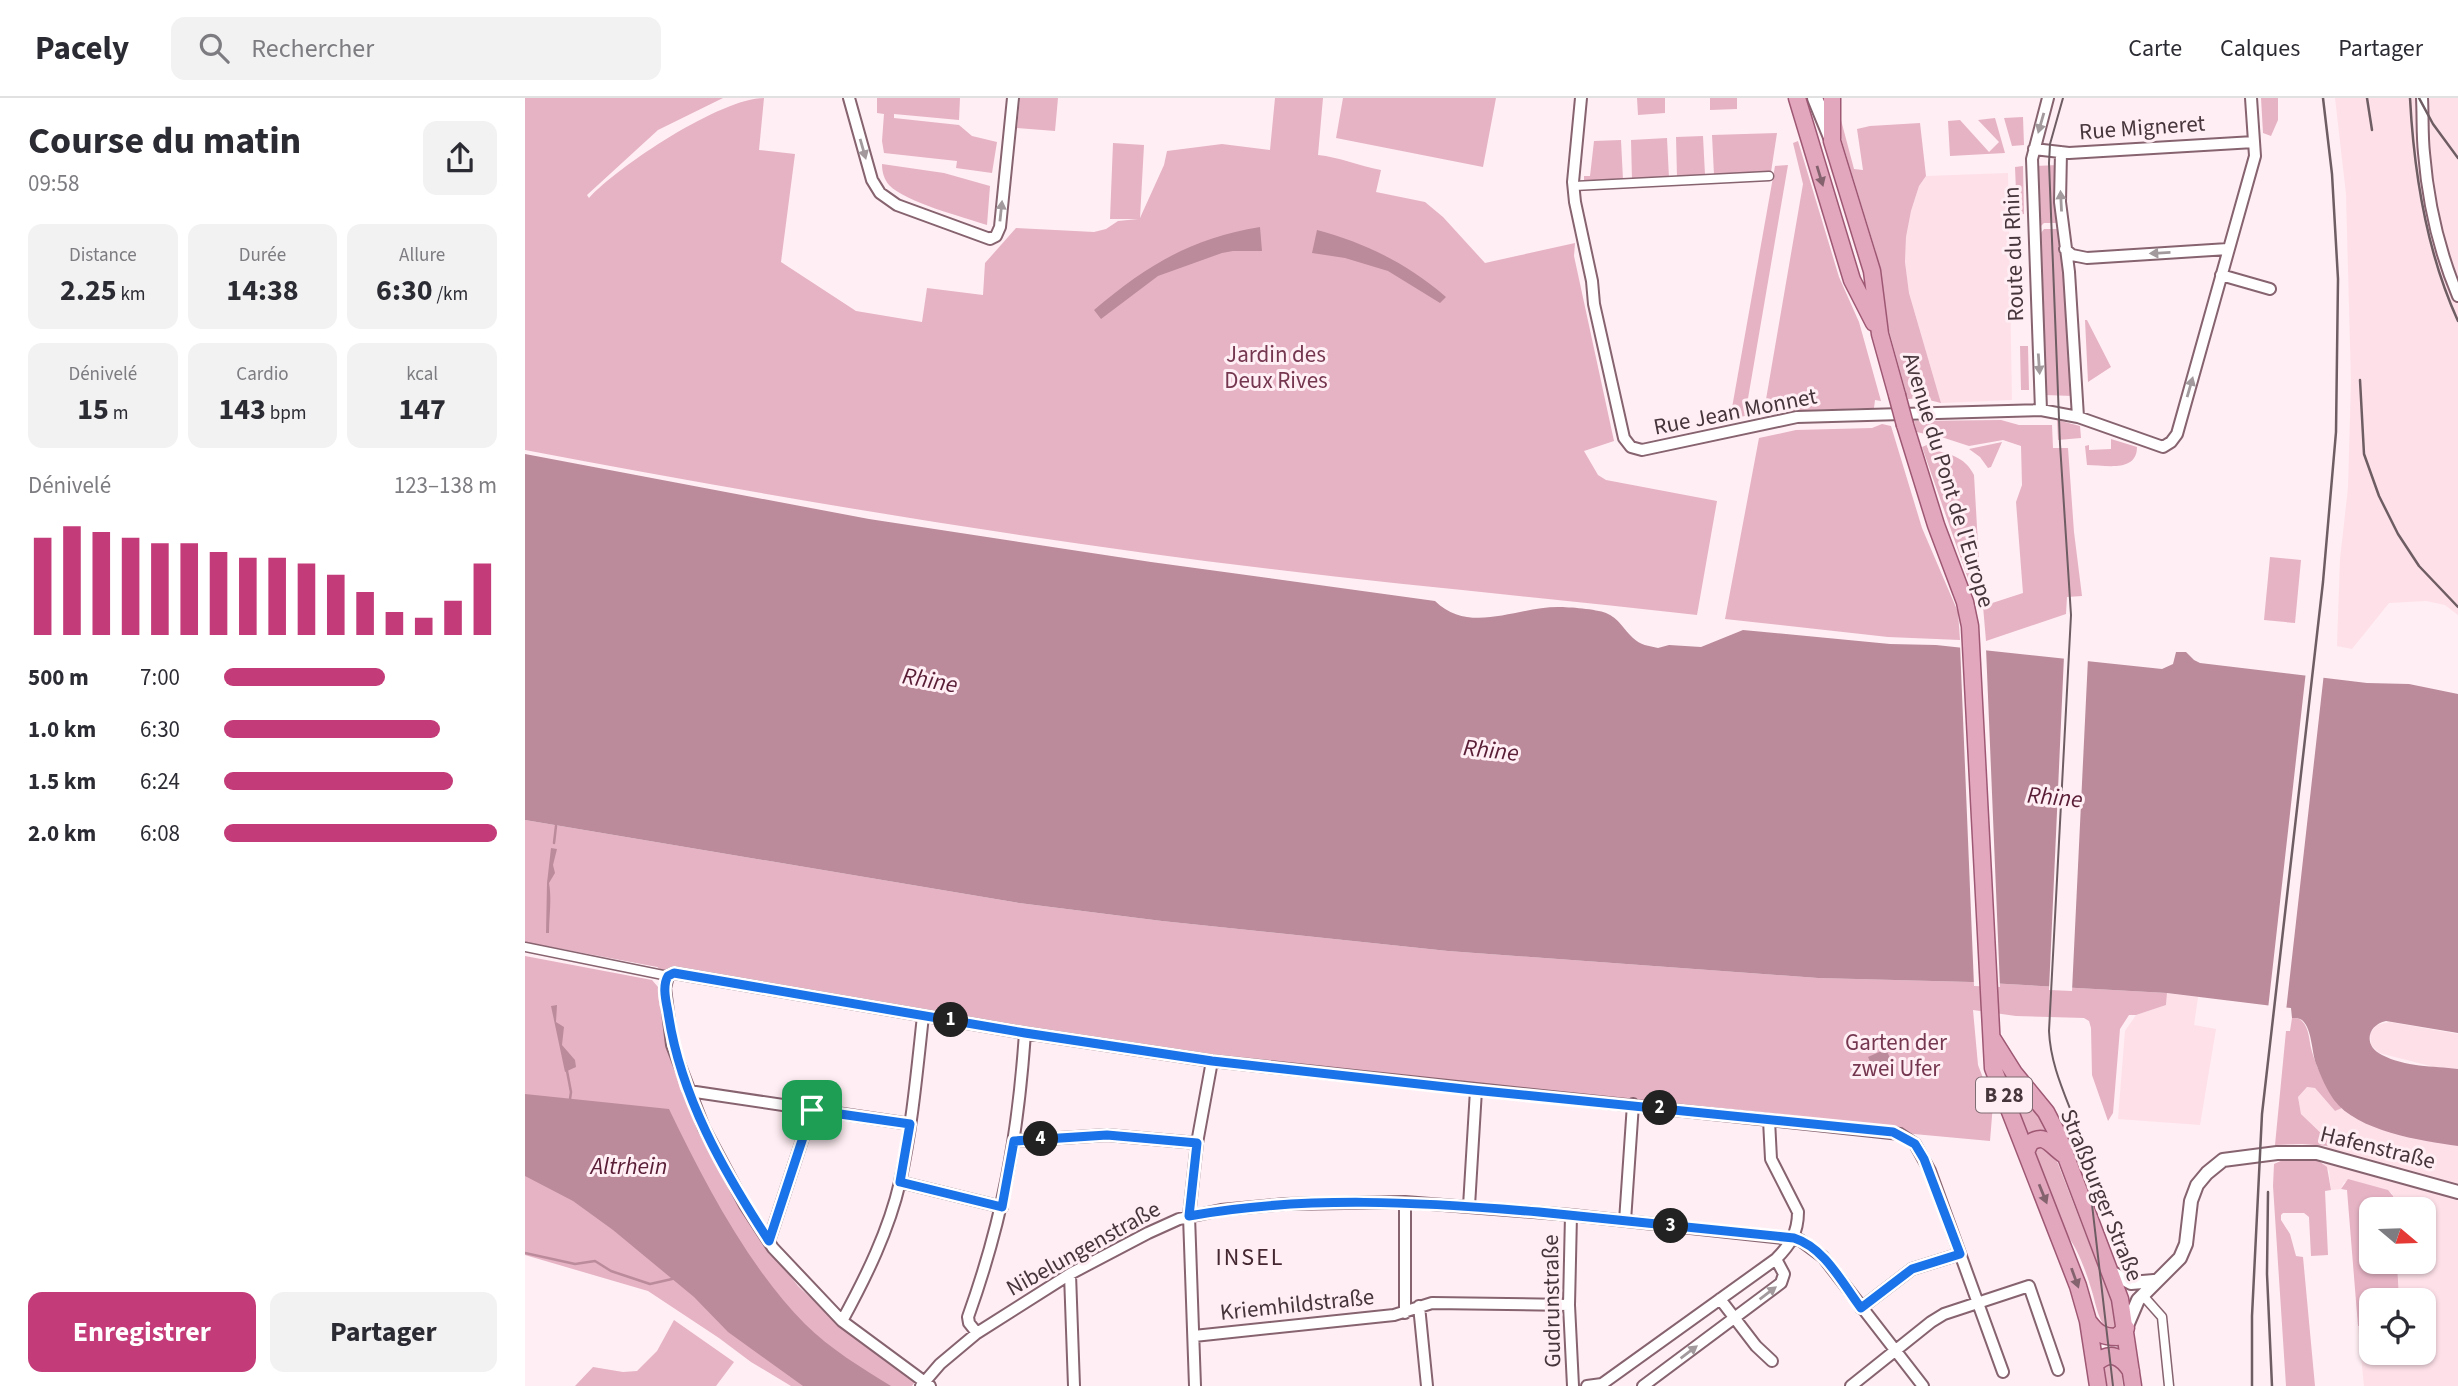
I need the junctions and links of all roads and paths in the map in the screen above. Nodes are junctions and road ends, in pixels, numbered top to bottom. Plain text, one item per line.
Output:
1 (1013, 98) edge
2 (1581, 98) edge
3 (1797, 98) edge
4 (1815, 98) edge
5 (1832, 98) edge
6 (2048, 98) edge
7 (2251, 98) edge
8 (2422, 98) edge
9 (850, 104) edge
10 (1832, 141) junction
11 (2254, 142) junction
12 (2034, 149) junction
13 (2061, 152) junction
14 (1769, 176) dead end
15 (1574, 186) junction
16 (2065, 249) junction
17 (2228, 249) junction
18 (2221, 275) junction
19 (2270, 289) dead end
20 (2458, 296) edge
21 (1880, 334) junction
22 (2041, 410) junction
23 (2078, 417) junction
24 (1980, 820) joint
25 (525, 947) edge
26 (668, 976) junction
27 (923, 1016) junction
28 (1025, 1033) junction
29 (1991, 1036) junction
30 (1212, 1061) junction
31 (1476, 1090) junction
32 (689, 1091) junction
33 (1633, 1104) junction
34 (812, 1110) junction
35 (1769, 1120) junction
36 (910, 1124) junction
37 (1014, 1141) junction
38 (1197, 1143) junction
39 (2026, 1152) junction
40 (2066, 1156) junction
41 (900, 1182) junction
42 (2458, 1192) edge
43 (1405, 1202) junction
44 (1469, 1206) junction
45 (1002, 1207) junction
46 (1571, 1215) junction
47 (1189, 1216) junction
48 (1625, 1221) junction
49 (1794, 1238) junction
50 (769, 1241) junction
51 (1960, 1254) junction
52 (1776, 1259) junction
53 (2111, 1272) junction
54 (1070, 1274) junction
55 (2154, 1281) junction
56 (1720, 1299) junction
57 (2146, 1299) dead end
58 (1979, 1303) junction
59 (1569, 1305) junction
60 (1419, 1306) junction
61 (1861, 1308) junction
62 (1405, 1312) junction
63 (1734, 1318) junction
64 (842, 1321) junction
65 (2088, 1321) junction
66 (2126, 1328) junction
67 (977, 1334) junction
68 (1194, 1336) junction
69 (1894, 1351) junction
70 (1772, 1361) dead end
71 (2095, 1364) junction
72 (2058, 1370) dead end
73 (2003, 1372) dead end
74 (2132, 1379) edge
75 (925, 1385) edge
76 (1602, 1385) edge
77 (1074, 1386) edge
78 (1195, 1386) edge
79 (1427, 1386) edge
80 (1573, 1386) edge
81 (1587, 1386) edge
82 (1643, 1386) edge
83 (1851, 1386) edge
84 (1923, 1386) edge
85 (2098, 1386) edge
86 (2169, 1386) edge

9 -> 1 street
2 - 15 street, Rue Jean Monnet
3 -> 21 main road, Avenue du Pont de l'Europe
4 - 10 main road
5 - 10 main road, Avenue du Pont de l'Europe
6 -> 12 street, Route du Rhin
7 - 11 street
8 - 20 street
10 - 21 main road, Avenue du Pont de l'Europe
11 - 13 street, Rue Migneret
11 - 17 street
12 - 13 street, Rue Migneret
12 -> 22 street, Route du Rhin
16 -> 13 street
14 - 15 street
15 - 22 street, Rue Jean Monnet
17 -> 16 street
16 - 23 street
17 - 18 street
18 - 19 street
23 -> 18 street, Rue Jean Monnet
21 - 24 main road, Avenue du Pont de l'Europe, bridge
22 - 23 street, Rue Jean Monnet
24 - 29 main road, Straßburger Straße
25 - 26 street
26 - 27 street
26 - 32 street
27 - 28 street
27 - 36 street
28 - 30 street
28 - 37 street
29 - 39 main road, Straßburger Straße / B 28
29 - 40 main road, Straßburger Straße / B 28
30 - 31 street
30 - 38 street
31 - 33 street
31 - 44 street
32 - 34 street
32 - 50 street
33 - 35 street
33 - 48 street
34 - 36 street
34 - 50 street
35 - 49 street
35 - 51 street
36 - 41 street
37 - 38 street
37 - 45 street
38 - 47 street
39 - 40 main road
39 -> 65 main road, Straßburger Straße / B 28
40 - 53 main road, Straßburger Straße / B 28
41 - 45 street
41 - 64 street
42 - 55 street, Hafenstraße
43 - 44 street, Nibelungenstraße
43 - 47 street, Nibelungenstraße
43 - 62 street
44 - 46 street, Nibelungenstraße
45 - 67 street
46 - 48 street, Nibelungenstraße
46 - 59 street, Gudrunstraße
47 - 54 street, Nibelungenstraße
47 - 68 street
48 - 49 street, Nibelungenstraße
49 - 52 street
49 - 61 street
50 - 64 street
51 - 58 street
51 - 61 street
52 - 56 street
63 -> 52 street
53 - 55 street
53 - 66 main road, Straßburger Straße / B 28
54 - 67 street, Nibelungenstraße
54 - 77 street
55 - 66 street, Hafenstraße
56 - 63 street
56 - 76 street
57 - 86 street
58 - 69 street
58 - 72 street
58 - 73 street
59 - 60 street, Kriemhildstraße
59 - 80 street, Gudrunstraße
60 - 62 street, Kriemhildstraße
60 - 79 street
61 - 69 street
62 - 68 street, Kriemhildstraße
63 - 70 street
82 -> 63 street
64 - 75 street
65 - 66 main road
65 - 71 main road, Straßburger Straße / B 28
66 - 74 main road, Straßburger Straße / B 28
67 - 75 street, Nibelungenstraße
68 - 78 street
69 - 83 street
69 - 84 street
71 - 74 main road
71 - 85 main road, Straßburger Straße / B 28
76 - 81 street

